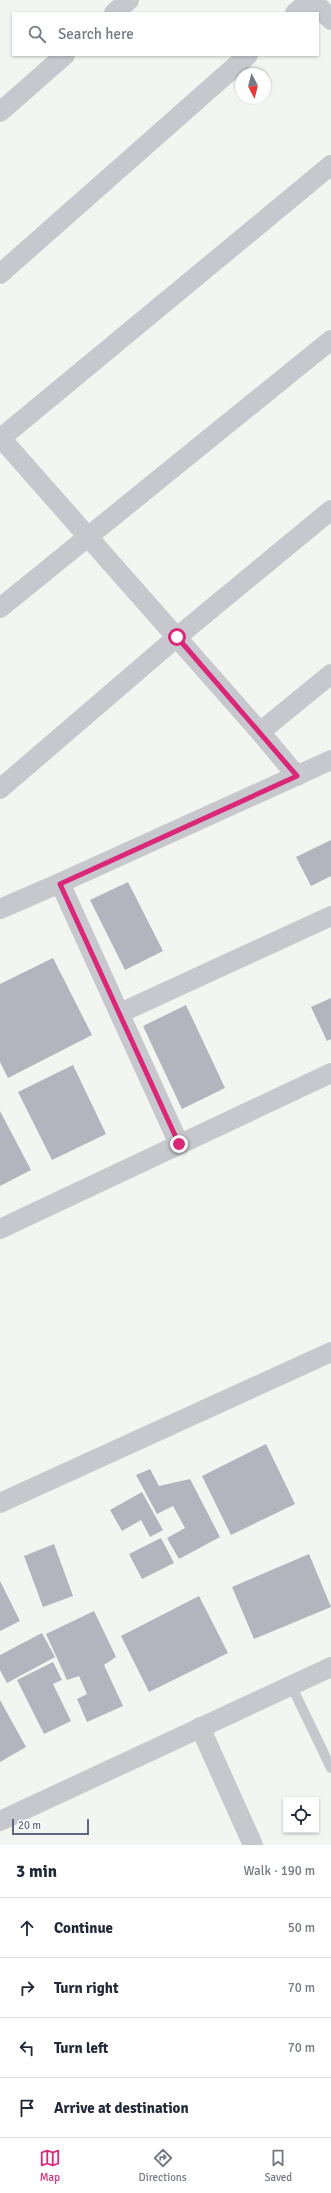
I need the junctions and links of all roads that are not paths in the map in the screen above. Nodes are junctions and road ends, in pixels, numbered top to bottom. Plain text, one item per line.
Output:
1 (129, 0) edge
2 (310, 0) edge
3 (314, 0) edge
4 (115, 12) edge
5 (296, 12) edge
6 (331, 20) edge
7 (65, 56) edge
8 (247, 56) edge
9 (0, 112) edge
10 (331, 165) edge
11 (0, 274) edge
12 (331, 340) edge
13 (1, 438) edge
14 (331, 510) edge
15 (88, 536) junction
16 (0, 608) edge
17 (177, 637) junction
18 (331, 674) edge
19 (260, 732) junction
20 (331, 760) edge
21 (297, 776) junction
22 (0, 789) edge
23 (60, 884) junction
24 (0, 909) edge
25 (331, 916) edge
26 (120, 1013) junction
27 (331, 1073) edge
28 (179, 1144) junction
29 (0, 1229) edge
30 (331, 1352) edge
31 (0, 1504) edge
32 (331, 1667) edge
33 (291, 1685) junction
34 (200, 1727) junction
35 (331, 1768) edge
36 (0, 1821) edge
37 (252, 1845) edge

1 - 4 street
2 - 5 street
3 - 6 street
7 - 9 street
8 - 11 street
10 - 13 street
12 - 15 street
13 - 15 street
14 - 17 street
15 - 16 street
15 - 17 street
17 - 19 street
17 - 22 street
18 - 19 street
19 - 21 street
20 - 21 street
21 - 23 street
23 - 24 street
23 - 26 street
25 - 26 street
26 - 28 street
27 - 28 street
28 - 29 street
30 - 31 street
32 - 33 street
33 - 34 street
33 - 35 lane
34 - 36 street
34 - 37 street

